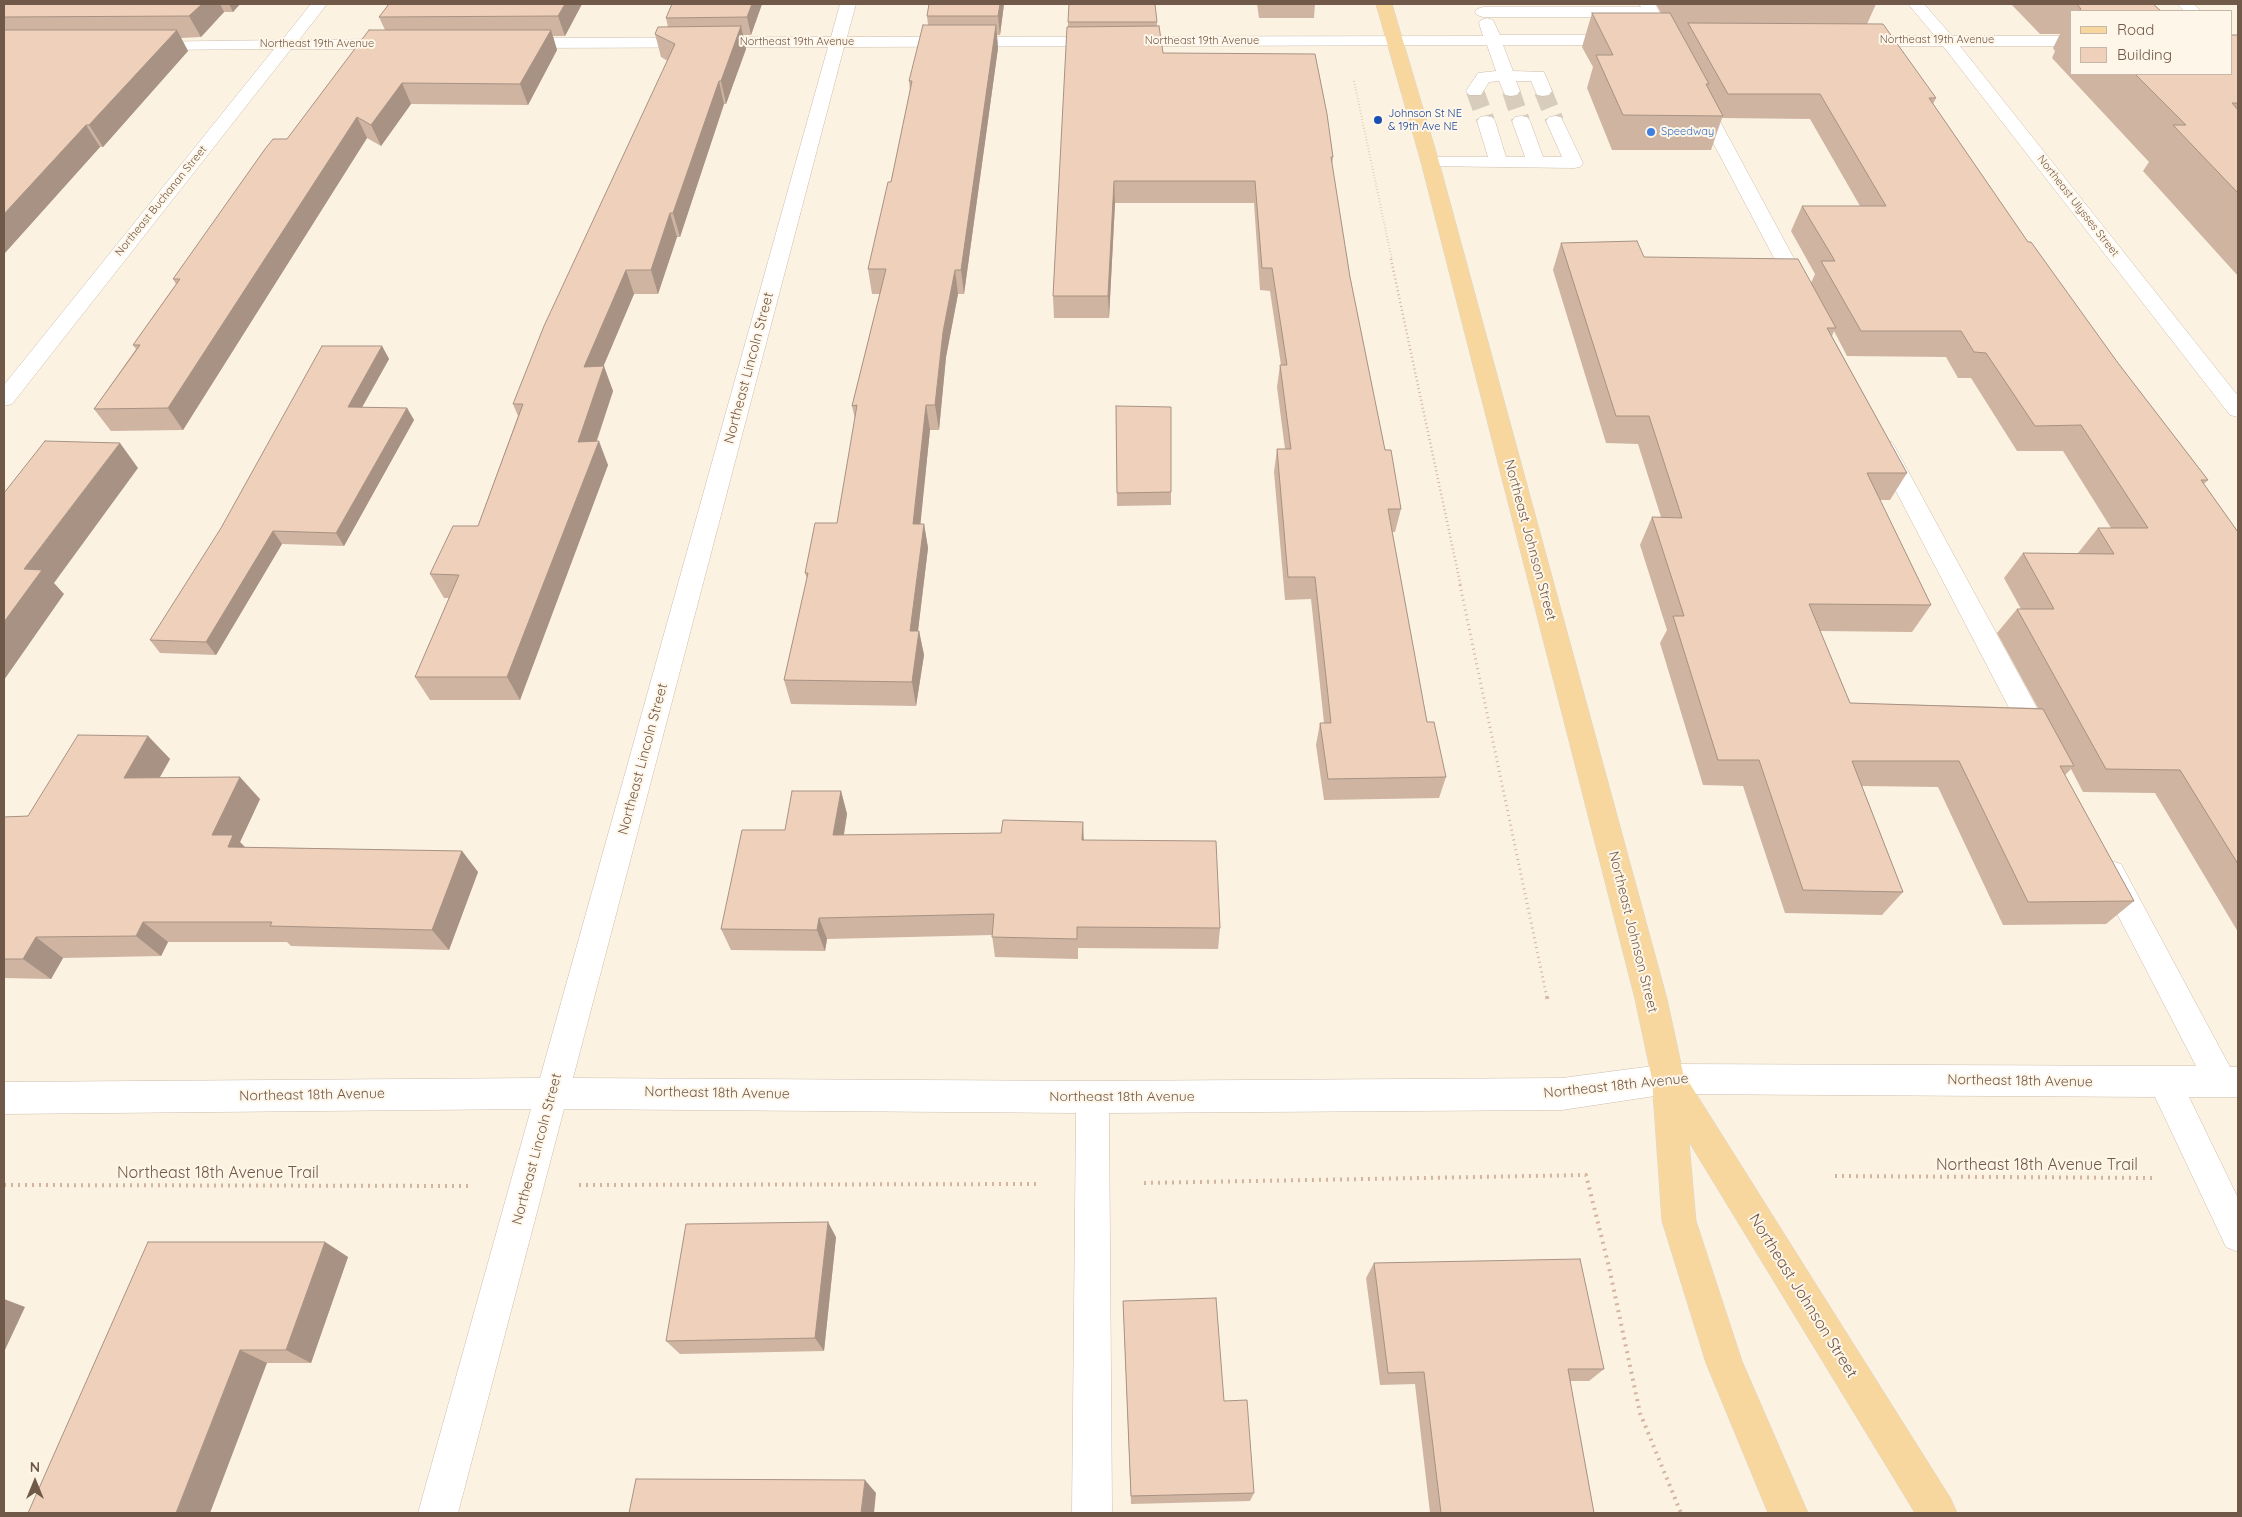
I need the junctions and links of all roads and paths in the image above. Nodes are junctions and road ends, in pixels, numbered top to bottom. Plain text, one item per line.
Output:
1 (319, 4) edge
2 (848, 4) edge
3 (1384, 4) edge
4 (1916, 4) edge
5 (1481, 8) edge
6 (1649, 8) edge
7 (1394, 40) junction
8 (1492, 40) junction
9 (1842, 41) edge
10 (1947, 41) junction
11 (2070, 41) edge
12 (838, 42) junction
13 (498, 43) edge
14 (286, 44) junction
15 (409, 44) edge
16 (132, 45) edge
17 (1668, 51) junction
18 (1353, 78) dead end
19 (1508, 84) junction
20 (1475, 91) dead end
21 (1543, 91) tunnel mouth
22 (1486, 121) tunnel mouth
23 (1521, 121) tunnel mouth
24 (1556, 121) tunnel mouth
25 (1430, 162) junction
26 (1499, 162) junction
27 (1536, 162) junction
28 (1814, 316) edge
29 (4, 399) edge
30 (2238, 410) edge
31 (1875, 430) edge
32 (2052, 763) edge
33 (2099, 850) edge
34 (1548, 1002) dead end
35 (1668, 1079) junction
36 (2165, 1082) junction
37 (2229, 1082) edge
38 (553, 1093) junction
39 (1093, 1097) junction
40 (4, 1098) edge
41 (1586, 1175) dead end
42 (1835, 1176) dead end
43 (2211, 1179) junction
44 (4, 1185) edge
45 (432, 1186) dead end
46 (2238, 1234) edge
47 (438, 1513) edge
48 (1092, 1513) edge
49 (1681, 1513) edge
50 (1788, 1513) edge
51 (1937, 1513) edge

1 - 14 street, Northeast Buchanan Street
2 - 12 street, Northeast Lincoln Street
3 - 7 main road, Northeast Johnson Street
4 - 10 street, Northeast Ulysses Street
5 - 6 street
5 - 8 street
6 - 17 street
7 - 8 street, Northeast 19th Avenue
7 - 12 street, Northeast 19th Avenue
7 - 25 main road, Northeast Johnson Street
8 - 17 street, Northeast 19th Avenue
8 - 19 street
9 - 10 street, Northeast 19th Avenue
10 - 11 street, Northeast 19th Avenue
10 - 30 street, Northeast Ulysses Street
12 - 13 street, Northeast 19th Avenue
12 - 38 street, Northeast Lincoln Street
14 - 15 street, Northeast 19th Avenue
14 - 16 street, Northeast 19th Avenue
14 - 29 street, Northeast Buchanan Street
17 - 28 street
18 - 34 path
19 - 20 street
19 - 21 street
22 - 26 street
23 - 27 street
24 - 27 street
25 - 26 street
25 - 35 main road, Northeast Johnson Street
26 - 27 street
31 - 32 street
33 - 37 street
35 - 36 street, Northeast 18th Avenue
35 - 39 street, Northeast 18th Avenue
35 - 50 main road, Northeast Johnson Street
35 - 51 main road, Northeast Johnson Street
36 - 37 street, Northeast 18th Avenue
36 - 43 street
38 - 39 street, Northeast 18th Avenue
38 - 40 street, Northeast 18th Avenue
38 - 47 street, Northeast Lincoln Street
39 - 48 street
41 - 49 path
42 - 43 path, Northeast 18th Avenue Trail
43 - 46 street
44 - 45 path, Northeast 18th Avenue Trail

